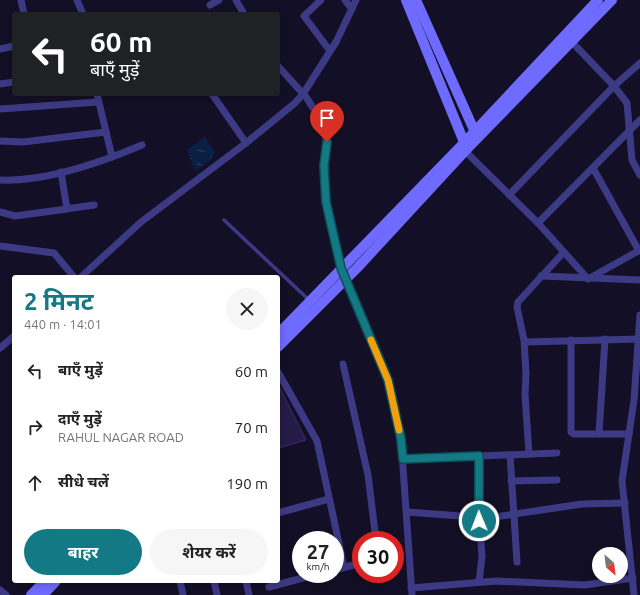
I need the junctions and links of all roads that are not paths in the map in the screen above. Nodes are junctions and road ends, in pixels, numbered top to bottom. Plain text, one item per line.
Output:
1 (21, 0) edge
2 (77, 0) edge
3 (219, 0) edge
4 (236, 0) edge
5 (321, 0) edge
6 (346, 0) edge
7 (356, 0) edge
8 (406, 0) edge
9 (416, 0) edge
10 (598, 0) edge
11 (612, 0) edge
12 (210, 5) dead end
13 (352, 9) junction
14 (24, 12) edge
15 (82, 12) edge
16 (243, 12) edge
17 (568, 38) junction
18 (12, 46) edge
19 (0, 49) edge
20 (330, 51) junction
21 (640, 63) edge
22 (280, 68) edge
23 (12, 82) edge
24 (0, 84) edge
25 (614, 86) junction
26 (304, 95) junction
27 (213, 96) edge
28 (98, 98) edge
29 (0, 109) edge
30 (640, 120) edge
31 (474, 130) junction
32 (629, 131) junction
33 (106, 132) junction
34 (0, 141) edge
35 (246, 143) junction
36 (142, 145) dead end
37 (463, 147) junction
38 (112, 157) junction
39 (593, 168) junction
40 (61, 172) junction
41 (640, 175) edge
42 (0, 180) edge
43 (509, 195) junction
44 (94, 205) dead end
45 (65, 209) junction
46 (0, 212) edge
47 (224, 220) dead end
48 (538, 223) junction
49 (0, 246) edge
50 (640, 251) edge
51 (564, 252) junction
52 (341, 268) junction
53 (72, 275) edge
54 (83, 275) edge
55 (541, 276) junction
56 (346, 278) junction
57 (588, 279) junction
58 (640, 280) edge
59 (310, 301) junction
60 (640, 315) edge
61 (280, 332) edge
62 (12, 338) edge
63 (605, 339) junction
64 (639, 339) edge
65 (524, 340) junction
66 (571, 340) junction
67 (280, 345) edge
68 (0, 348) edge
69 (343, 364) dead end
70 (280, 376) edge
71 (599, 434) junction
72 (629, 434) junction
73 (556, 453) dead end
74 (529, 454) junction
75 (510, 455) junction
76 (479, 456) junction
77 (403, 459) junction
78 (558, 480) dead end
79 (511, 481) junction
80 (329, 499) junction
81 (624, 503) junction
82 (280, 512) edge
83 (407, 512) junction
84 (513, 514) junction
85 (479, 518) junction
86 (336, 531) edge
87 (375, 531) edge
88 (517, 562) dead end
89 (352, 565) edge
90 (344, 567) edge
91 (632, 578) junction
92 (292, 581) edge
93 (479, 582) junction
94 (43, 583) edge
95 (54, 583) edge
96 (180, 583) edge
97 (214, 583) edge
98 (246, 583) edge
99 (640, 586) edge
100 (269, 587) dead end
101 (0, 590) edge
102 (411, 591) edge
103 (6, 595) edge
104 (31, 595) edge
105 (43, 595) edge
106 (183, 595) edge
107 (217, 595) edge
108 (249, 595) edge
109 (634, 595) edge

1 - 14 street
2 - 15 street
3 - 12 street
4 - 16 street
5 - 20 street
6 - 13 street
7 - 13 street
8 - 37 main road
9 - 31 main road
10 - 17 main road
11 - 17 main road
13 - 20 street
17 - 25 street
17 - 31 main road
17 - 37 main road
18 - 19 street
20 - 26 street
21 - 25 street
22 - 26 street
23 - 24 street
25 - 32 street
25 - 43 street
26 - 35 street
26 - 52 street
27 - 35 street
28 - 29 street
28 - 33 street
30 - 32 street
31 - 37 main road
32 - 39 street
32 - 41 street
33 - 34 street
33 - 38 street
35 - 54 street
36 - 38 street
37 - 43 street
37 - 52 main road
37 - 56 main road
38 - 40 street
39 - 48 street
39 - 50 street
40 - 42 street
40 - 45 street
43 - 48 street
44 - 45 street
45 - 46 street
47 - 59 lane
48 - 51 street
49 - 53 street
50 - 57 street
51 - 55 street
51 - 57 street
52 - 56 street
52 - 59 main road
55 - 57 street
55 - 65 street
56 - 67 main road
56 - 77 street
57 - 58 street
59 - 61 main road
60 - 64 street
62 - 68 street
63 - 64 street
63 - 66 street
63 - 71 street
64 - 72 street
65 - 66 street
65 - 74 street
66 - 71 street
69 - 87 street
70 - 80 street
71 - 72 street
72 - 81 street
73 - 74 street
74 - 75 street
75 - 76 street
75 - 79 street
76 - 77 street
76 - 85 street
77 - 83 street
78 - 79 street
79 - 84 street
80 - 82 street
80 - 86 street
81 - 84 street
81 - 91 street
83 - 85 street
83 - 102 street
84 - 85 street
84 - 88 street
85 - 93 street
89 - 90 street
91 - 93 street
91 - 109 street
92 - 100 street
93 - 102 street
94 - 104 main road
95 - 105 main road
96 - 106 street
97 - 107 street
98 - 108 street
99 - 109 street
101 - 103 street

